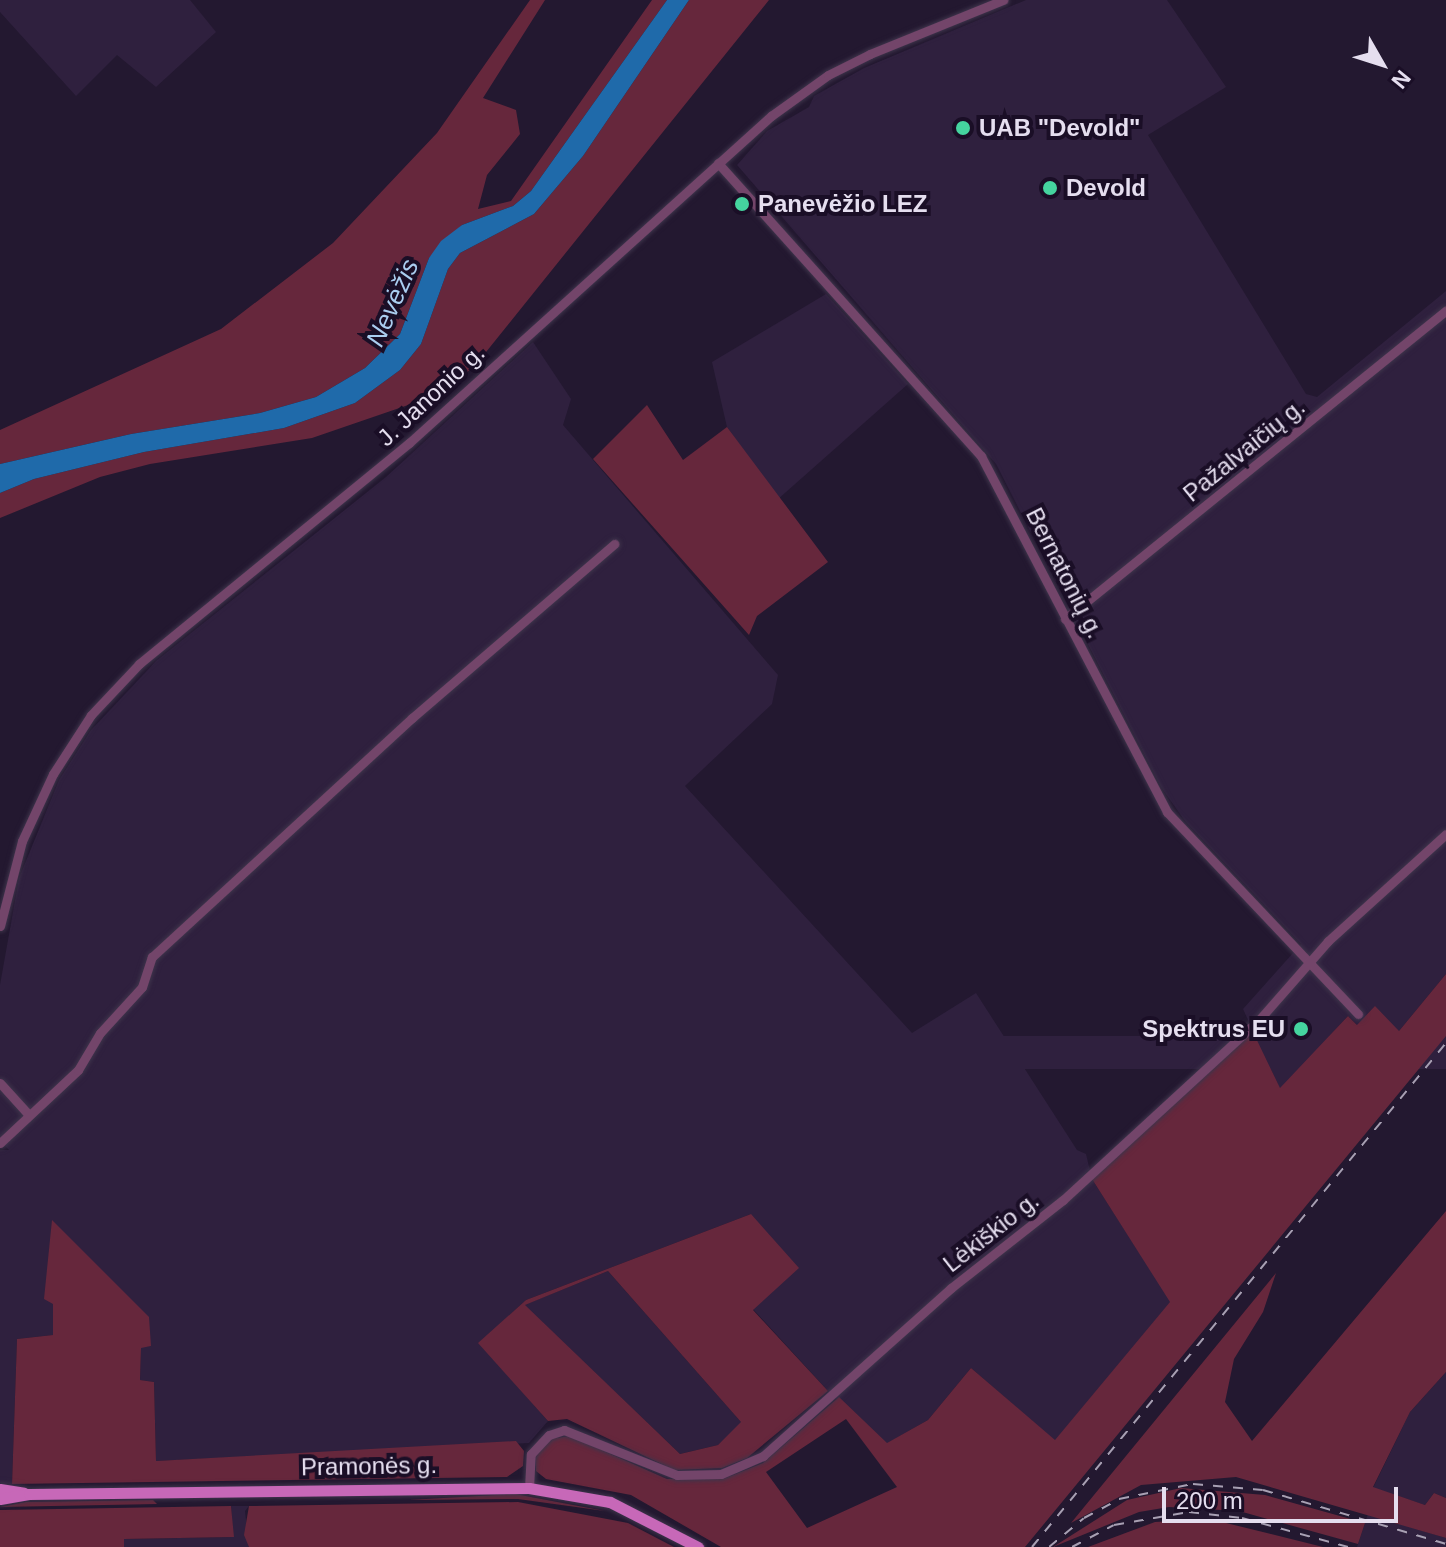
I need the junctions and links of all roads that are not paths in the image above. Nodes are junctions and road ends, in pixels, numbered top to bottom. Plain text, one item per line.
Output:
1 (1003, 0) edge
2 (718, 163) junction
3 (1446, 311) edge
4 (614, 544) dead end
5 (1065, 619) junction
6 (1446, 834) edge
7 (0, 926) edge
8 (1307, 962) junction
9 (1358, 1014) dead end
10 (0, 1083) edge
11 (29, 1115) junction
12 (0, 1143) edge
13 (529, 1488) junction
14 (0, 1489) edge
15 (29, 1494) junction
16 (0, 1499) edge
17 (698, 1547) edge

1 - 2 street, J. Janonio g.
2 - 5 street, Bernatonių g.
2 - 7 street, J. Janonio g.
3 - 5 street, Pažalvaičių g.
4 - 11 street
5 - 8 street, Bernatonių g.
6 - 8 street, Lėkiškio g.
8 - 9 street, Bernatonių g.
8 - 13 street, Lėkiškio g.
10 - 11 street
11 - 12 street
13 - 15 main road, Pramonės g.
13 - 17 main road, Pramonės g.
14 - 15 main road, Pramonės g.
15 - 16 main road, Pramonės g.

